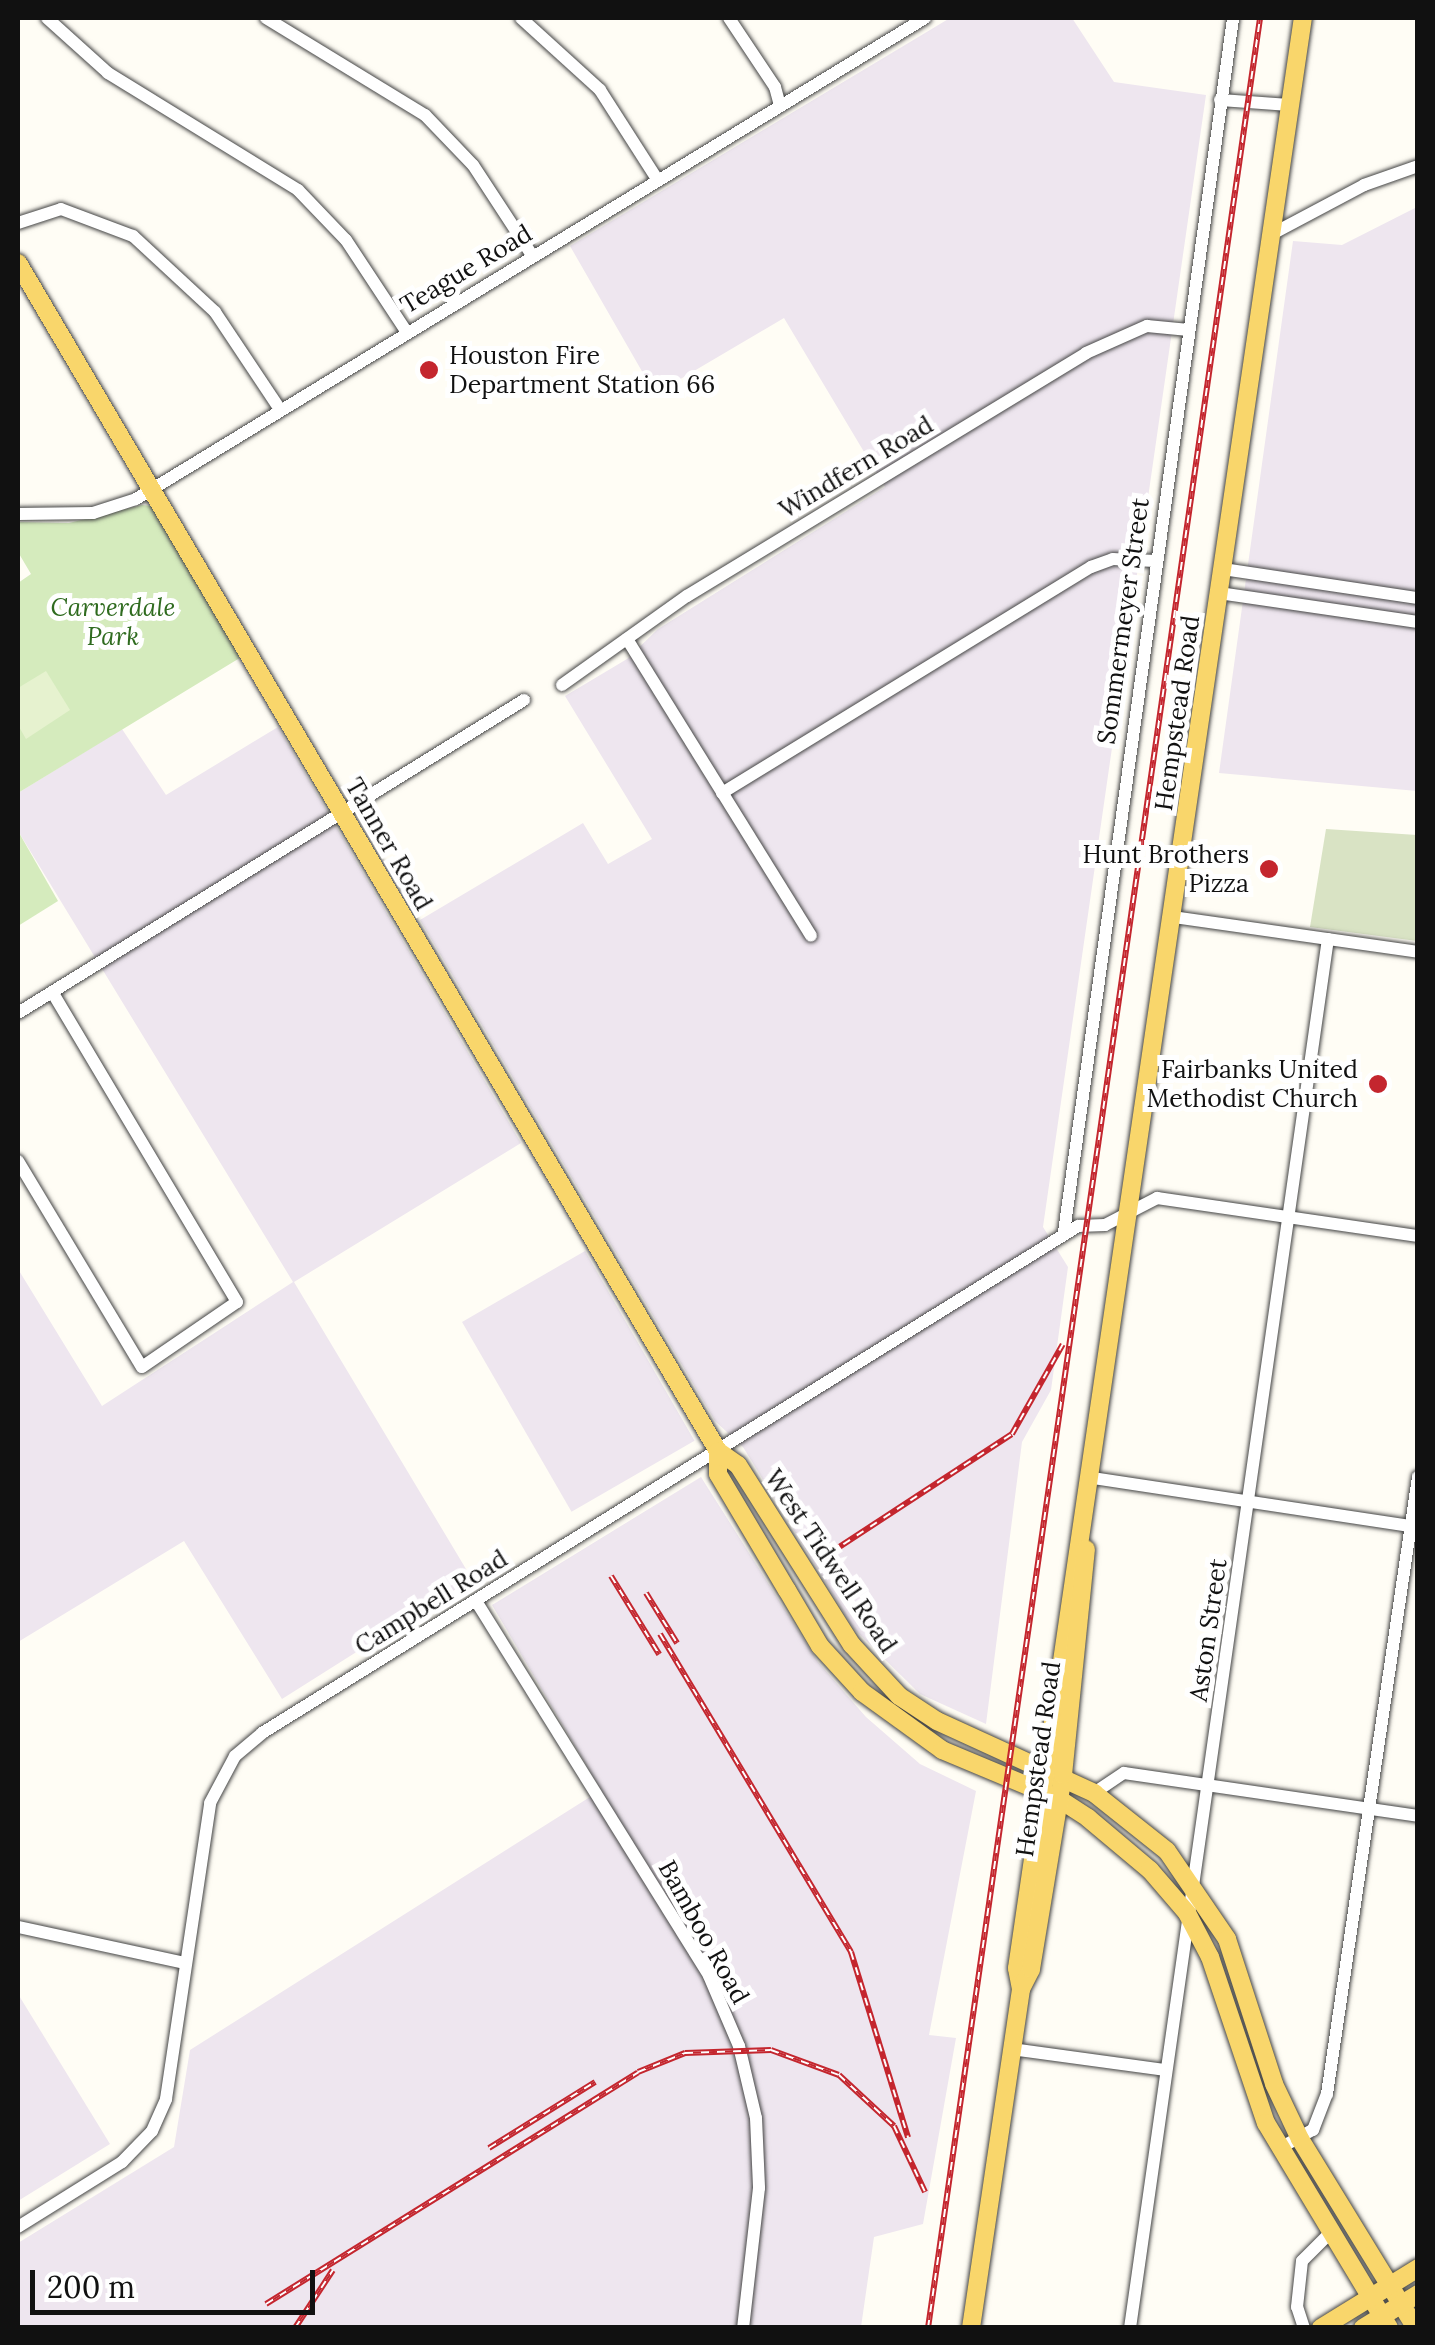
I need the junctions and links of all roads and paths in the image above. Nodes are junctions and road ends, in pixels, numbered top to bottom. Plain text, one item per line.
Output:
1 (47, 18) edge
2 (266, 18) edge
3 (521, 18) edge
4 (729, 18) edge
5 (925, 18) edge
6 (1233, 18) edge
7 (1304, 18) edge
8 (907, 22) edge
9 (1220, 100) junction
10 (780, 106) junction
11 (1290, 106) junction
12 (1418, 166) edge
13 (658, 179) junction
14 (18, 223) edge
15 (1272, 234) junction
16 (532, 255) junction
17 (18, 262) edge
18 (1189, 330) junction
19 (406, 331) junction
20 (279, 408) junction
21 (150, 490) junction
22 (18, 514) edge
23 (1155, 561) junction
24 (1223, 568) junction
25 (1220, 592) junction
26 (1418, 598) edge
27 (1418, 622) edge
28 (626, 638) junction
29 (562, 685) dead end
30 (524, 700) dead end
31 (722, 792) junction
32 (343, 814) junction
33 (1173, 917) junction
34 (811, 936) dead end
35 (1328, 939) junction
36 (1418, 952) edge
37 (52, 992) junction
38 (18, 1014) edge
39 (18, 1161) edge
40 (1130, 1214) junction
41 (1289, 1217) junction
42 (1064, 1232) junction
43 (1418, 1236) edge
44 (718, 1451) junction
45 (1418, 1477) edge
46 (1093, 1478) junction
47 (1250, 1502) junction
48 (1414, 1527) edge
49 (806, 1578) junction
50 (787, 1590) junction
51 (476, 1601) junction
52 (1055, 1772) junction
53 (1210, 1785) junction
54 (1094, 1793) junction
55 (1051, 1795) junction
56 (1369, 1810) junction
57 (1418, 1816) edge
58 (1192, 1882) junction
59 (1187, 1913) junction
60 (18, 1927) edge
61 (184, 1963) junction
62 (1255, 2016) junction
63 (1233, 2023) junction
64 (1012, 2049) junction
65 (1166, 2070) junction
66 (1300, 2138) junction
67 (1280, 2148) junction
68 (18, 2227) edge
69 (1330, 2233) junction
70 (1418, 2268) edge
71 (1390, 2284) junction
72 (1370, 2296) junction
73 (1409, 2299) edge
74 (1385, 2322) edge
75 (743, 2328) edge
76 (971, 2328) edge
77 (1130, 2328) edge
78 (1304, 2328) edge
79 (1320, 2328) edge
80 (1362, 2328) edge
81 (1416, 2328) edge

1 - 19 street
2 - 16 street
3 - 13 street
4 - 10 street
5 - 8 street, Teague Road
6 - 9 street, Sommermeyer Street
7 - 11 main road, Hempstead Road
8 - 10 street, Teague Road
9 - 11 street
9 - 18 street, Sommermeyer Street
10 - 13 street, Teague Road
11 - 15 main road, Hempstead Road
12 - 15 street
13 - 16 street, Teague Road
14 - 20 street
15 - 24 main road, Hempstead Road
16 - 19 street, Teague Road
17 - 21 main road, Tanner Road
18 - 23 street, Sommermeyer Street
18 - 28 street, Windfern Road
19 - 20 street, Teague Road
20 - 21 street, Teague Road
21 - 22 street, Teague Road
21 - 32 main road, Tanner Road
23 - 31 street
23 - 42 street, Sommermeyer Street
24 - 25 main road, Hempstead Road
24 - 26 street
25 - 27 street
25 - 33 main road, Hempstead Road
28 - 29 street, Windfern Road
28 - 31 street
30 - 32 street
31 - 34 street
32 - 37 street
32 - 44 main road, Tanner Road
33 - 35 street
33 - 40 main road, Hempstead Road
35 - 36 street
35 - 41 street, Aston Street
37 - 38 street
37 - 39 street
40 - 41 street, Campbell Road
40 - 42 street, Campbell Road
40 - 46 main road, Hempstead Road
41 - 43 street, Campbell Road
41 - 47 street, Aston Street
42 - 44 street, Campbell Road
44 - 49 main road, West Tidwell Road
44 - 50 main road, West Tidwell Road
44 - 51 street, Campbell Road
45 - 48 street
46 - 47 street
46 - 52 main road, Hempstead Road
47 - 48 street
47 - 53 street, Aston Street
48 - 56 street
49 - 50 main road
49 - 52 main road, West Tidwell Road
50 - 55 main road, West Tidwell Road
51 - 61 street, Campbell Road
51 - 75 street, Bamboo Road
52 - 54 main road, West Tidwell Road
52 - 55 main road, Hempstead Road
53 - 54 street
53 - 56 street
53 - 58 street, Aston Street
54 - 58 main road, West Tidwell Road
55 - 59 main road, West Tidwell Road
55 - 64 main road, Hempstead Road
56 - 57 street
56 - 66 street
58 - 59 street, Aston Street
58 - 62 main road, West Tidwell Road
59 - 63 main road, West Tidwell Road
59 - 65 street, Aston Street
60 - 61 street
61 - 68 street, Campbell Road
62 - 63 main road
62 - 66 main road, West Tidwell Road
63 - 67 main road, West Tidwell Road
64 - 65 street
64 - 76 main road, Hempstead Road
65 - 77 street, Aston Street
66 - 67 street
66 - 71 main road, West Tidwell Road
67 - 69 main road, West Tidwell Road
69 - 72 main road, West Tidwell Road
69 - 78 street
70 - 71 main road
71 - 72 main road
71 - 73 main road, West Tidwell Road
72 - 74 main road, West Tidwell Road
72 - 79 main road
73 - 74 main road
73 - 81 main road, West Tidwell Road
74 - 80 main road

